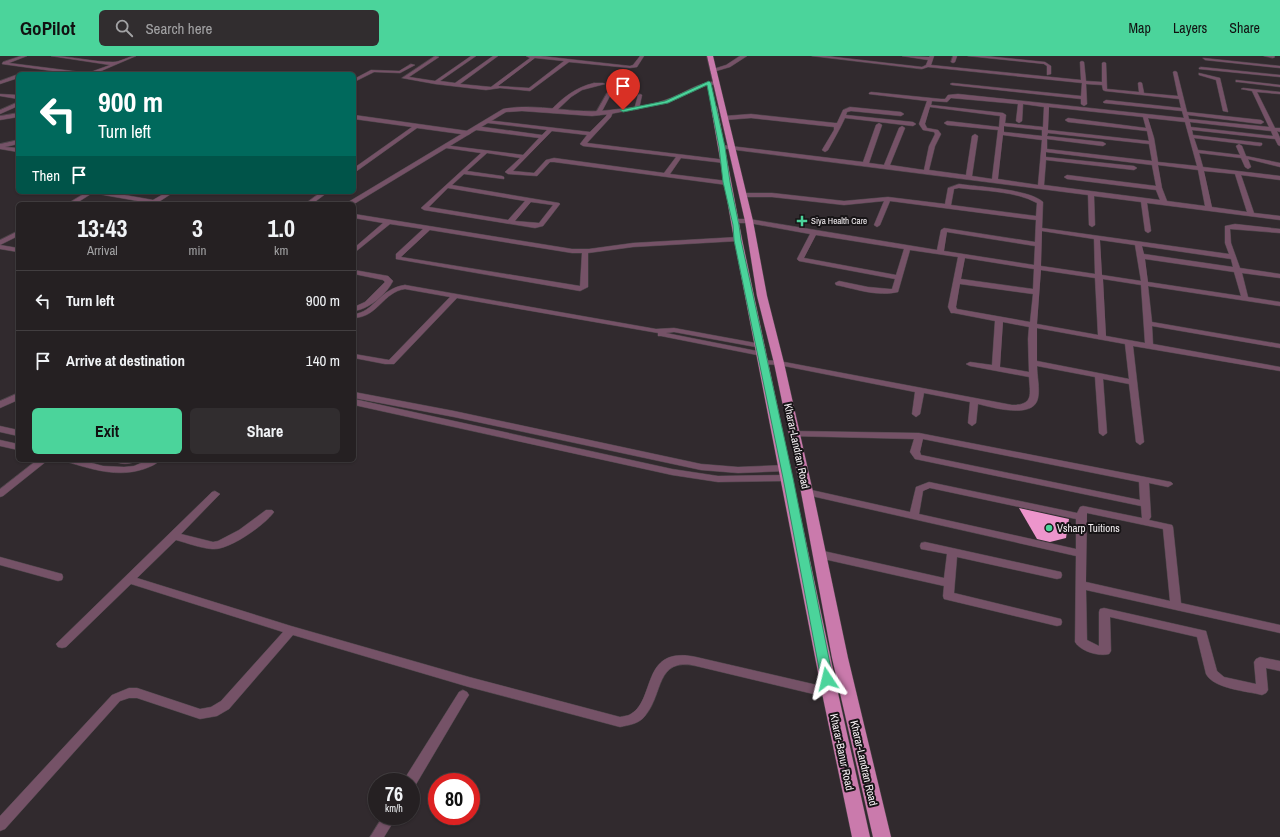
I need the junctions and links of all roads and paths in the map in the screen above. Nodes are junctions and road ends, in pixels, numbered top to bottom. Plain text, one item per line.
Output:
1 (25, 56) edge
2 (53, 56) edge
3 (134, 56) edge
4 (428, 56) edge
5 (474, 56) edge
6 (496, 56) edge
7 (528, 56) edge
8 (642, 56) edge
9 (703, 56) edge
10 (710, 56) edge
11 (744, 56) edge
12 (814, 56) edge
13 (904, 56) edge
14 (955, 56) edge
15 (970, 56) edge
16 (1266, 56) edge
17 (1272, 56) edge
18 (437, 57) edge
19 (534, 57) edge
20 (932, 57) edge
21 (987, 58) junction
22 (1206, 58) edge
23 (568, 60) junction
24 (954, 62) dead end
25 (1082, 62) dead end
26 (1104, 63) dead end
27 (1242, 63) junction
28 (2, 64) edge
29 (115, 64) junction
30 (1278, 64) edge
31 (928, 66) junction
32 (984, 66) dead end
33 (1201, 68) junction
34 (714, 70) junction
35 (63, 72) edge
36 (95, 72) edge
37 (1175, 72) dead end
38 (1246, 73) junction
39 (1049, 74) dead end
40 (1280, 76) edge
41 (16, 77) edge
42 (356, 80) edge
43 (1238, 81) dead end
44 (1084, 82) junction
45 (0, 83) edge
46 (435, 83) junction
47 (713, 83) junction
48 (1140, 83) dead end
49 (603, 84) dead end
50 (952, 84) dead end
51 (456, 85) junction
52 (1280, 86) edge
53 (1105, 87) junction
54 (493, 88) junction
55 (1005, 89) junction
56 (1243, 89) dead end
57 (1254, 90) junction
58 (871, 93) dead end
59 (609, 94) dead end
60 (1142, 94) junction
61 (1279, 94) edge
62 (0, 95) edge
63 (640, 95) dead end
64 (16, 96) edge
65 (1084, 98) junction
66 (1180, 98) junction
67 (1003, 101) junction
68 (929, 102) junction
69 (1021, 102) junction
70 (1106, 102) junction
71 (909, 103) dead end
72 (16, 105) edge
73 (1047, 105) junction
74 (636, 109) junction
75 (1084, 109) junction
76 (1101, 111) junction
77 (1226, 111) dead end
78 (0, 112) edge
79 (552, 112) junction
80 (610, 112) junction
81 (1108, 112) junction
82 (1185, 112) junction
83 (598, 114) junction
84 (901, 114) dead end
85 (16, 115) edge
86 (843, 116) junction
87 (1145, 116) junction
88 (356, 117) edge
89 (0, 118) edge
90 (725, 118) junction
91 (488, 120) junction
92 (1068, 120) dead end
93 (1019, 121) dead end
94 (1188, 121) junction
95 (1261, 122) dead end
96 (947, 123) dead end
97 (514, 124) junction
98 (913, 124) dead end
99 (1102, 124) junction
100 (837, 125) junction
101 (879, 125) dead end
102 (416, 126) junction
103 (476, 128) junction
104 (902, 128) dead end
105 (1189, 128) junction
106 (551, 129) junction
107 (1002, 129) junction
108 (1272, 129) junction
109 (1045, 130) junction
110 (1148, 130) junction
111 (1280, 130) edge
112 (468, 132) junction
113 (506, 132) junction
114 (591, 134) junction
115 (975, 136) dead end
116 (1191, 136) junction
117 (543, 137) junction
118 (1044, 138) junction
119 (1103, 138) junction
120 (1277, 138) junction
121 (16, 143) edge
122 (1152, 143) junction
123 (1104, 144) junction
124 (1260, 144) dead end
125 (1280, 144) edge
126 (446, 146) junction
127 (1239, 146) dead end
128 (0, 147) edge
129 (727, 147) junction
130 (16, 150) edge
131 (826, 150) dead end
132 (1043, 150) junction
133 (486, 151) junction
134 (1195, 151) junction
135 (680, 155) junction
136 (524, 156) junction
137 (1104, 157) junction
138 (1244, 157) junction
139 (1043, 158) junction
140 (724, 160) junction
141 (1155, 164) junction
142 (1280, 164) edge
143 (865, 165) junction
144 (886, 167) junction
145 (1248, 167) dead end
146 (1134, 168) dead end
147 (1200, 169) junction
148 (356, 170) edge
149 (463, 172) junction
150 (508, 172) junction
151 (926, 172) junction
152 (1106, 173) junction
153 (1237, 173) junction
154 (666, 175) junction
155 (1068, 177) dead end
156 (502, 178) junction
157 (969, 178) junction
158 (1280, 178) edge
159 (726, 182) junction
160 (995, 182) junction
161 (497, 183) dead end
162 (447, 186) junction
163 (1041, 187) junction
164 (1159, 188) junction
165 (742, 193) junction
166 (88, 194) edge
167 (108, 194) edge
168 (168, 194) edge
169 (322, 194) edge
170 (1092, 194) junction
171 (1108, 196) junction
172 (530, 199) junction
173 (888, 199) junction
174 (1144, 200) junction
175 (74, 202) edge
176 (148, 202) edge
177 (155, 202) edge
178 (311, 202) edge
179 (352, 202) edge
180 (1164, 203) junction
181 (948, 206) junction
182 (1209, 209) junction
183 (1251, 214) junction
184 (356, 216) edge
185 (1040, 218) junction
186 (1280, 218) edge
187 (735, 221) junction
188 (750, 221) junction
189 (388, 222) junction
190 (510, 222) junction
191 (1092, 225) dead end
192 (877, 226) dead end
193 (427, 228) junction
194 (1039, 229) junction
195 (1148, 231) dead end
196 (1280, 231) edge
197 (814, 232) junction
198 (16, 234) edge
199 (1098, 238) junction
200 (738, 240) junction
201 (0, 243) edge
202 (1138, 243) junction
203 (1038, 244) junction
204 (0, 247) edge
205 (908, 247) junction
206 (356, 248) edge
207 (16, 250) edge
208 (585, 251) junction
209 (940, 252) junction
210 (962, 255) junction
211 (1142, 256) junction
212 (1234, 256) junction
213 (1037, 267) junction
214 (1238, 270) junction
215 (356, 272) edge
216 (1280, 276) edge
217 (1100, 277) junction
218 (899, 278) junction
219 (957, 281) junction
220 (839, 283) dead end
221 (1144, 284) junction
222 (1036, 292) junction
223 (455, 296) junction
224 (1246, 299) junction
225 (1280, 304) edge
226 (356, 309) edge
227 (356, 316) edge
228 (999, 319) junction
229 (1148, 324) junction
230 (1033, 325) junction
231 (1102, 338) junction
232 (1129, 342) junction
233 (1149, 346) junction
234 (1280, 346) edge
235 (762, 354) junction
236 (356, 356) edge
237 (779, 363) junction
238 (1032, 363) junction
239 (970, 364) dead end
240 (996, 368) junction
241 (1280, 370) edge
242 (1033, 375) junction
243 (1099, 376) junction
244 (1133, 382) junction
245 (920, 390) junction
246 (356, 395) edge
247 (16, 397) edge
248 (974, 401) junction
249 (356, 402) edge
250 (0, 405) edge
251 (412, 406) junction
252 (406, 414) junction
253 (916, 414) dead end
254 (972, 423) dead end
255 (515, 427) junction
256 (0, 429) edge
257 (16, 433) edge
258 (1103, 433) dead end
259 (794, 434) junction
260 (509, 436) junction
261 (919, 436) junction
262 (1140, 442) dead end
263 (0, 443) edge
264 (16, 447) edge
265 (40, 462) edge
266 (77, 462) edge
267 (132, 462) edge
268 (152, 462) edge
269 (133, 471) junction
270 (787, 473) junction
271 (1144, 480) junction
272 (1168, 484) dead end
273 (807, 492) junction
274 (0, 494) edge
275 (215, 494) dead end
276 (1145, 504) junction
277 (269, 512) dead end
278 (914, 517) junction
279 (1081, 517) junction
280 (1146, 517) dead end
281 (174, 536) junction
282 (925, 546) dead end
283 (952, 552) junction
284 (819, 554) junction
285 (1081, 554) junction
286 (0, 561) edge
287 (1057, 575) dead end
288 (58, 578) dead end
289 (129, 579) junction
290 (949, 583) junction
291 (1080, 585) junction
292 (1176, 606) junction
293 (1056, 622) dead end
294 (1280, 629) edge
295 (291, 630) junction
296 (62, 644) dead end
297 (1280, 666) edge
298 (830, 693) junction
299 (463, 695) dead end
300 (415, 773) edge
301 (0, 825) edge
302 (384, 825) edge
303 (377, 837) edge
304 (861, 837) edge
305 (882, 837) edge

1 - 28 street
2 - 29 street
3 - 29 street
4 - 42 street
5 - 46 street
6 - 51 street
7 - 19 street
8 - 23 street
9 - 47 highway, Kharar-Banur Road
10 - 34 highway, Kharar-Landran Road
11 - 34 street
12 - 31 street
13 - 20 street
14 - 24 street
15 - 21 street
16 - 17 street
17 - 30 street
18 - 46 street
19 - 23 street
19 - 54 street
20 - 31 street
21 - 32 street
21 - 39 street
22 - 27 street
22 - 33 street
23 - 54 street
25 - 44 street
26 - 53 street
27 - 30 street
27 - 38 street
28 - 35 street
29 - 36 street
31 - 44 street
33 - 38 street
33 - 77 street
34 - 47 highway, Kharar-Landran Road
37 - 66 street
38 - 40 street
41 - 45 street
43 - 52 street
44 - 53 street
44 - 65 street
46 - 51 street
47 - 74 street
47 - 90 highway, Kharar-Landran Road
47 - 129 highway, Kharar-Banur Road
48 - 60 street
49 - 79 street
50 - 55 street
51 - 54 street
53 - 60 street
53 - 70 street
55 - 65 street
55 - 67 street
56 - 57 street
57 - 61 street
57 - 108 street
58 - 68 street
59 - 83 street
60 - 66 street
62 - 64 street
63 - 74 street
65 - 75 street
66 - 82 street
67 - 68 street
67 - 69 street
68 - 71 street
68 - 107 street
68 - 151 street
69 - 73 street
69 - 93 street
70 - 81 street
70 - 82 street
72 - 78 street
73 - 75 street
73 - 109 street
74 - 80 street
75 - 76 street
76 - 81 street
76 - 99 street
79 - 83 street
79 - 91 street
80 - 83 street
80 - 114 street
81 - 87 street
82 - 94 street
82 - 95 street
84 - 86 street
85 - 89 street
86 - 98 street
86 - 100 street
87 - 94 street
87 - 110 street
88 - 102 street
90 - 100 street
90 - 129 highway, Kharar-Landran Road
91 - 97 street
91 - 103 street
92 - 99 street
94 - 105 street
94 - 108 street
96 - 107 street
97 - 106 street
97 - 113 street
99 - 110 street
100 - 131 street
101 - 143 street
102 - 112 street
102 - 148 street
103 - 112 street
103 - 113 street
104 - 144 street
105 - 116 street
105 - 120 street
106 - 114 street
106 - 117 street
107 - 109 street
107 - 118 street
107 - 160 street
108 - 111 street
108 - 120 street
109 - 118 street
109 - 119 street
110 - 122 street
112 - 126 street
113 - 117 street
114 - 135 street
115 - 157 street
116 - 124 street
116 - 134 street
117 - 136 street
118 - 123 street
118 - 132 street
119 - 122 street
119 - 123 street
120 - 125 street
121 - 128 street
122 - 141 street
123 - 137 street
126 - 133 street
126 - 179 street
127 - 138 street
128 - 130 street
129 - 140 highway, Kharar-Banur Road
129 - 143 street
129 - 165 highway, Kharar-Landran Road
132 - 137 street
132 - 139 street
133 - 136 street
133 - 149 street
134 - 138 street
134 - 147 street
135 - 140 street
135 - 154 street
136 - 150 street
137 - 141 street
137 - 152 street
138 - 142 street
138 - 145 street
139 - 152 street
139 - 163 street
140 - 159 highway, Kharar-Banur Road
141 - 147 street
141 - 164 street
143 - 144 street
144 - 151 street
146 - 152 street
147 - 153 street
147 - 182 street
149 - 156 street
149 - 162 street
150 - 154 street
150 - 156 street
151 - 157 street
152 - 155 street
152 - 164 street
152 - 171 street
153 - 158 street
153 - 183 street
154 - 159 street
156 - 161 street
157 - 160 street
159 - 187 highway, Kharar-Banur Road
160 - 163 street
162 - 172 street
162 - 190 street
163 - 170 street
164 - 180 street
165 - 173 street
165 - 188 highway, Kharar-Landran Road
166 - 175 street
167 - 176 street
168 - 177 street
169 - 178 street
170 - 171 street
170 - 191 street
171 - 174 street
172 - 190 street
172 - 190 street
173 - 181 street
173 - 192 street
174 - 180 street
174 - 195 street
180 - 182 street
181 - 185 street
181 - 185 street
182 - 183 street
183 - 186 street
184 - 189 street
185 - 194 street
187 - 188 street
187 - 200 highway, Kharar-Banur Road
188 - 197 street
188 - 237 highway, Kharar-Landran Road
189 - 193 street
189 - 206 street
193 - 208 street
193 - 208 street
194 - 199 street
194 - 203 street
196 - 212 street
197 - 205 street
197 - 218 street
198 - 201 street
199 - 202 street
199 - 217 street
200 - 208 street
200 - 235 highway, Kharar-Banur Road
202 - 211 street
202 - 212 street
203 - 209 street
203 - 213 street
204 - 207 street
205 - 209 street
205 - 218 street
209 - 210 street
210 - 213 street
210 - 219 street
211 - 214 street
211 - 221 street
212 - 214 street
213 - 217 street
213 - 222 street
214 - 216 street
214 - 224 street
215 - 226 street
217 - 221 street
217 - 231 street
218 - 220 street
219 - 222 street
219 - 228 street
221 - 224 street
221 - 229 street
222 - 230 street
223 - 227 street
223 - 235 street
223 - 236 street
224 - 225 street
228 - 230 street
228 - 240 street
229 - 233 street
229 - 234 street
230 - 231 street
230 - 238 street
231 - 232 street
232 - 233 street
232 - 244 street
233 - 241 street
235 - 237 street
235 - 270 highway, Kharar-Banur Road
237 - 245 street
237 - 259 highway, Kharar-Landran Road
238 - 242 street
238 - 243 street
239 - 240 street
240 - 242 street
242 - 248 street
243 - 244 street
243 - 258 street
244 - 262 street
245 - 248 street
245 - 253 street
246 - 251 street
247 - 250 street
248 - 254 street
249 - 252 street
251 - 252 street
251 - 255 street
252 - 260 street
255 - 260 street
255 - 270 street
256 - 257 street
259 - 261 street
259 - 273 highway, Kharar-Landran Road
260 - 270 street
261 - 271 street
261 - 276 street
263 - 264 street
265 - 274 street
266 - 269 street
267 - 269 street
268 - 269 street
270 - 298 highway, Kharar-Banur Road
271 - 272 street
271 - 276 street
273 - 278 street
273 - 284 highway, Kharar-Landran Road
275 - 281 street
276 - 280 street
277 - 281 street
278 - 279 street
278 - 285 street
279 - 285 street
279 - 292 street
281 - 289 street
282 - 283 street
283 - 287 street
283 - 290 street
284 - 290 street
284 - 305 highway, Kharar-Landran Road
285 - 291 street
286 - 288 street
289 - 295 street
289 - 296 street
290 - 293 street
291 - 292 street
291 - 297 street
292 - 294 street
295 - 298 street
295 - 301 street
298 - 304 highway, Kharar-Banur Road
299 - 300 street
302 - 303 street

